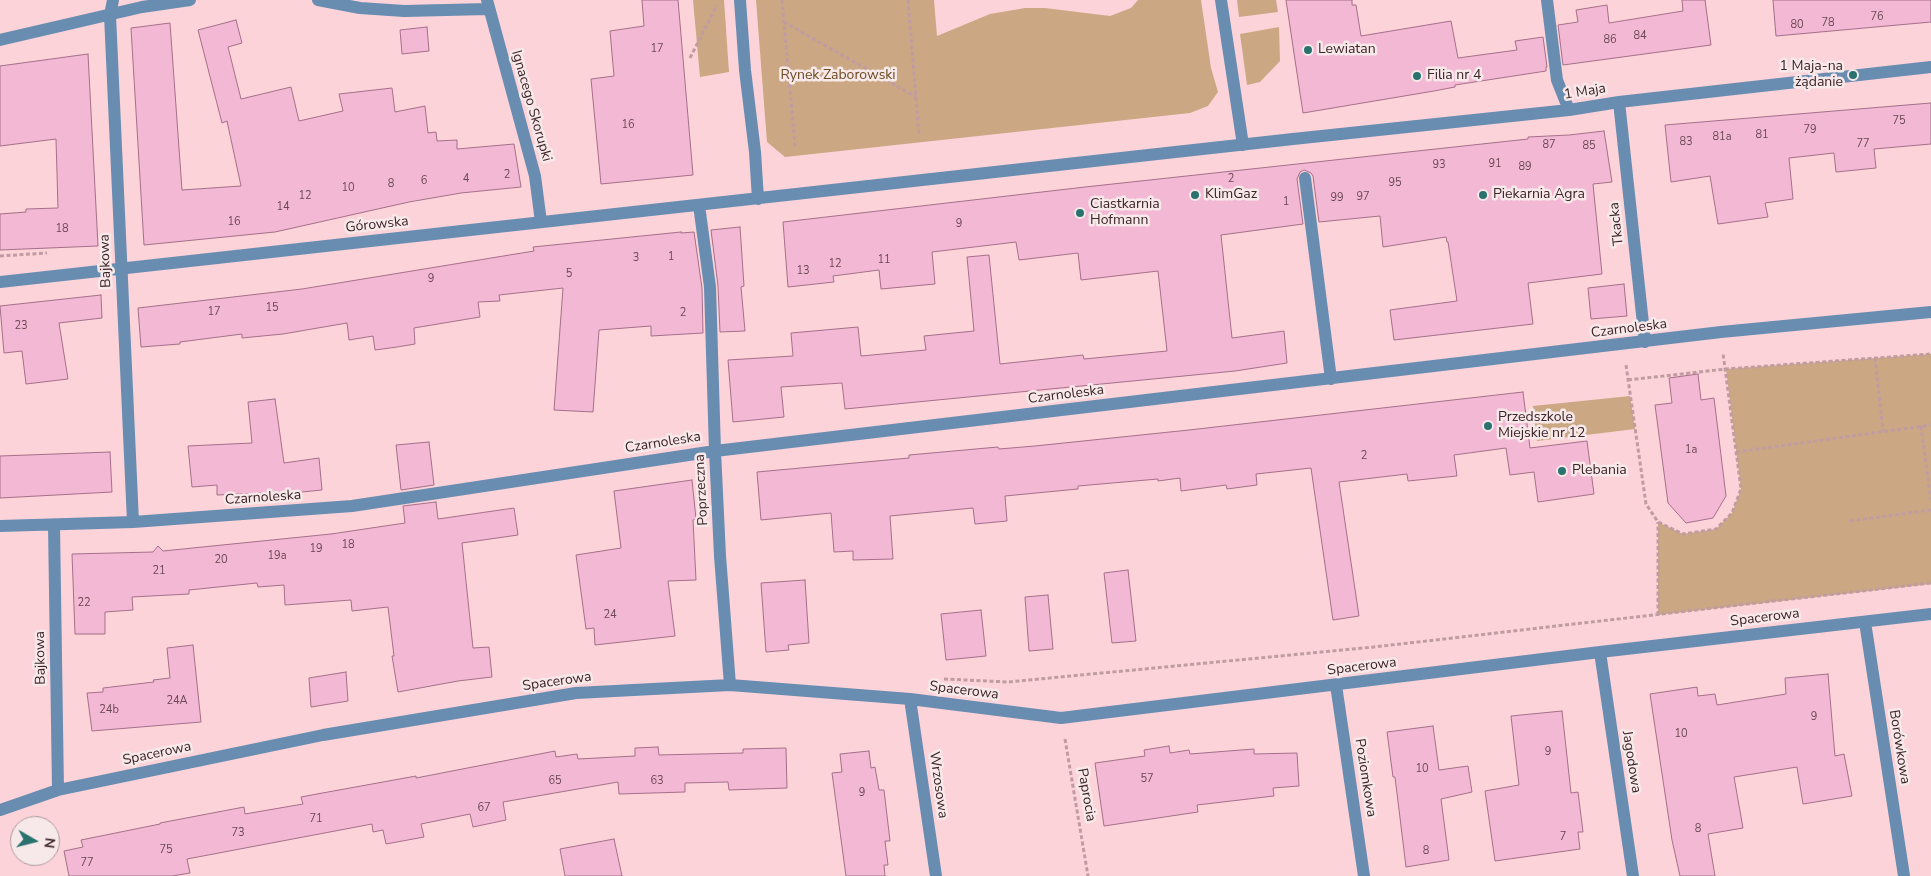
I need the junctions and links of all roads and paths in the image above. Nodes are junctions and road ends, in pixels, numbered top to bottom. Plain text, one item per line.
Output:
1 (113, 0) edge
2 (190, 0) edge
3 (318, 0) edge
4 (720, 0) edge
5 (740, 0) edge
6 (782, 0) edge
7 (908, 0) edge
8 (1221, 0) edge
9 (1547, 0) edge
10 (487, 4) edge
11 (110, 14) junction
12 (784, 22) junction
13 (0, 40) edge
14 (690, 58) dead end
15 (1931, 67) edge
16 (916, 97) junction
17 (1619, 102) junction
18 (1569, 110) junction
19 (919, 135) dead end
20 (1243, 144) junction
21 (795, 146) dead end
22 (1305, 178) dead end
23 (758, 199) junction
24 (699, 205) junction
25 (540, 222) junction
26 (122, 268) junction
27 (0, 282) edge
28 (1931, 312) edge
29 (1721, 332) junction
30 (1645, 342) junction
31 (1623, 345) junction
32 (1931, 354) edge
33 (1875, 358) junction
34 (1726, 369) junction
35 (1331, 379) junction
36 (1628, 380) junction
37 (1931, 425) edge
38 (1921, 426) junction
39 (1883, 431) junction
40 (715, 450) junction
41 (1736, 452) junction
42 (1931, 500) edge
43 (1931, 510) edge
44 (1850, 521) dead end
45 (133, 522) junction
46 (1658, 522) junction
47 (54, 524) junction
48 (0, 526) edge
49 (1931, 583) edge
50 (1931, 614) edge
51 (1658, 615) junction
52 (1865, 622) junction
53 (1600, 652) junction
54 (940, 679) dead end
55 (730, 685) junction
56 (1336, 685) junction
57 (910, 699) junction
58 (1061, 718) junction
59 (58, 790) junction
60 (0, 810) edge
61 (936, 876) edge
62 (1088, 876) edge
63 (1364, 876) edge
64 (1633, 876) edge
65 (1904, 876) edge

1 - 11 street, Bajkowa
2 - 11 street
3 - 10 street
4 - 14 path
5 - 23 street
6 - 12 path
7 - 16 path
8 - 20 street
9 - 18 street
10 - 25 street, Ignacego Skorupki
11 - 13 street
11 - 26 street, Bajkowa
12 - 16 path
12 - 21 path
15 - 17 street, 1 Maja
16 - 19 path
17 - 18 street, 1 Maja
17 - 30 street, Tkacka
18 - 20 street, 1 Maja
20 - 23 street
22 - 35 street
23 - 24 street, Górowska
24 - 25 street, Górowska
24 - 40 street, Poprzeczna
25 - 26 street, Górowska
26 - 27 street, Górowska
26 - 45 street, Bajkowa
28 - 29 street, Czarnoleska
29 - 30 street, Czarnoleska
29 - 34 path
30 - 31 street, Czarnoleska
31 - 35 street, Czarnoleska
31 - 36 path
32 - 33 path
33 - 34 path
33 - 39 path
34 - 36 path
34 - 41 path
35 - 40 street, Czarnoleska
36 - 46 path
37 - 38 path
38 - 39 path
38 - 42 path
39 - 41 path
40 - 45 street, Czarnoleska
40 - 55 street, Poprzeczna
41 - 46 path
43 - 44 path
45 - 47 street, Czarnoleska
46 - 51 path
47 - 48 street, Czarnoleska
47 - 59 street, Bajkowa
49 - 51 path
50 - 52 street, Spacerowa
51 - 54 path
52 - 53 street, Spacerowa
52 - 65 street, Borówkowa
53 - 56 street, Spacerowa
53 - 64 street, Jagodowa
55 - 57 street, Spacerowa
55 - 59 street, Spacerowa
56 - 58 street, Spacerowa
56 - 63 street, Poziomkowa
57 - 58 street, Spacerowa
57 - 61 street, Wrzosowa
58 - 62 path, Paprocia
59 - 60 street, Spacerowa

